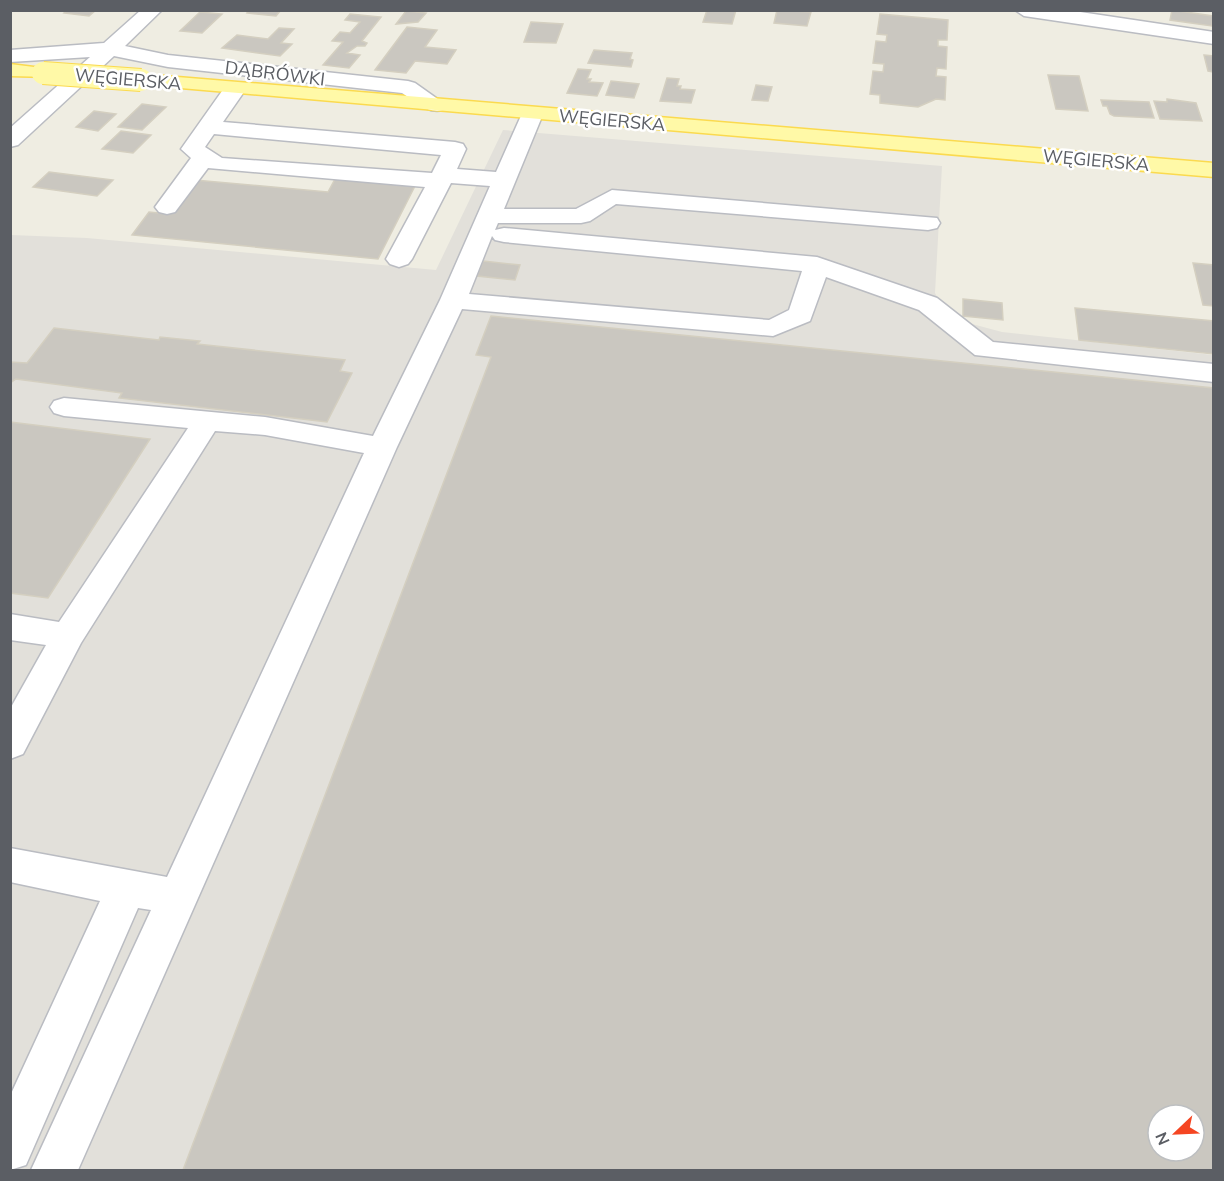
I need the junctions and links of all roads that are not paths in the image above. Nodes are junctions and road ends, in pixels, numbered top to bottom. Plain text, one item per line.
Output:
1 (153, 10) edge
2 (1024, 10) edge
3 (1214, 38) edge
4 (110, 49) junction
5 (10, 56) edge
6 (10, 70) edge
7 (235, 88) junction
8 (435, 105) junction
9 (532, 114) junction
10 (207, 127) junction
11 (10, 140) edge
12 (204, 157) junction
13 (1214, 170) edge
14 (441, 178) junction
15 (503, 180) junction
16 (167, 207) dead end
17 (928, 223) dead end
18 (485, 224) junction
19 (399, 259) dead end
20 (817, 265) junction
21 (453, 300) junction
22 (1214, 373) edge
23 (64, 407) dead end
24 (207, 421) junction
25 (381, 447) junction
26 (10, 627) edge
27 (68, 636) junction
28 (10, 744) edge
29 (10, 865) edge
30 (126, 889) junction
31 (178, 896) junction
32 (10, 1149) edge
33 (54, 1170) edge

1 - 4 street
2 - 3 street
4 - 5 street, DĄBRÓWKI
4 - 8 street, DĄBRÓWKI
4 - 11 street
6 - 7 main road, WĘGIERSKA, bridge
7 - 8 main road, WĘGIERSKA
7 - 10 street
8 - 9 main road, WĘGIERSKA
9 - 13 main road, WĘGIERSKA
9 - 15 street
10 - 12 street
10 - 14 street
12 - 14 street
12 - 16 street
14 - 15 street
14 - 19 street
15 - 18 street
17 - 18 street
18 - 20 street
18 - 21 street
20 - 21 street
20 - 22 street
21 - 25 street
23 - 24 street
24 - 25 street
24 - 27 street
25 - 31 street
26 - 27 street
27 - 28 street
29 - 30 street
30 - 31 street
30 - 32 street
31 - 33 street

